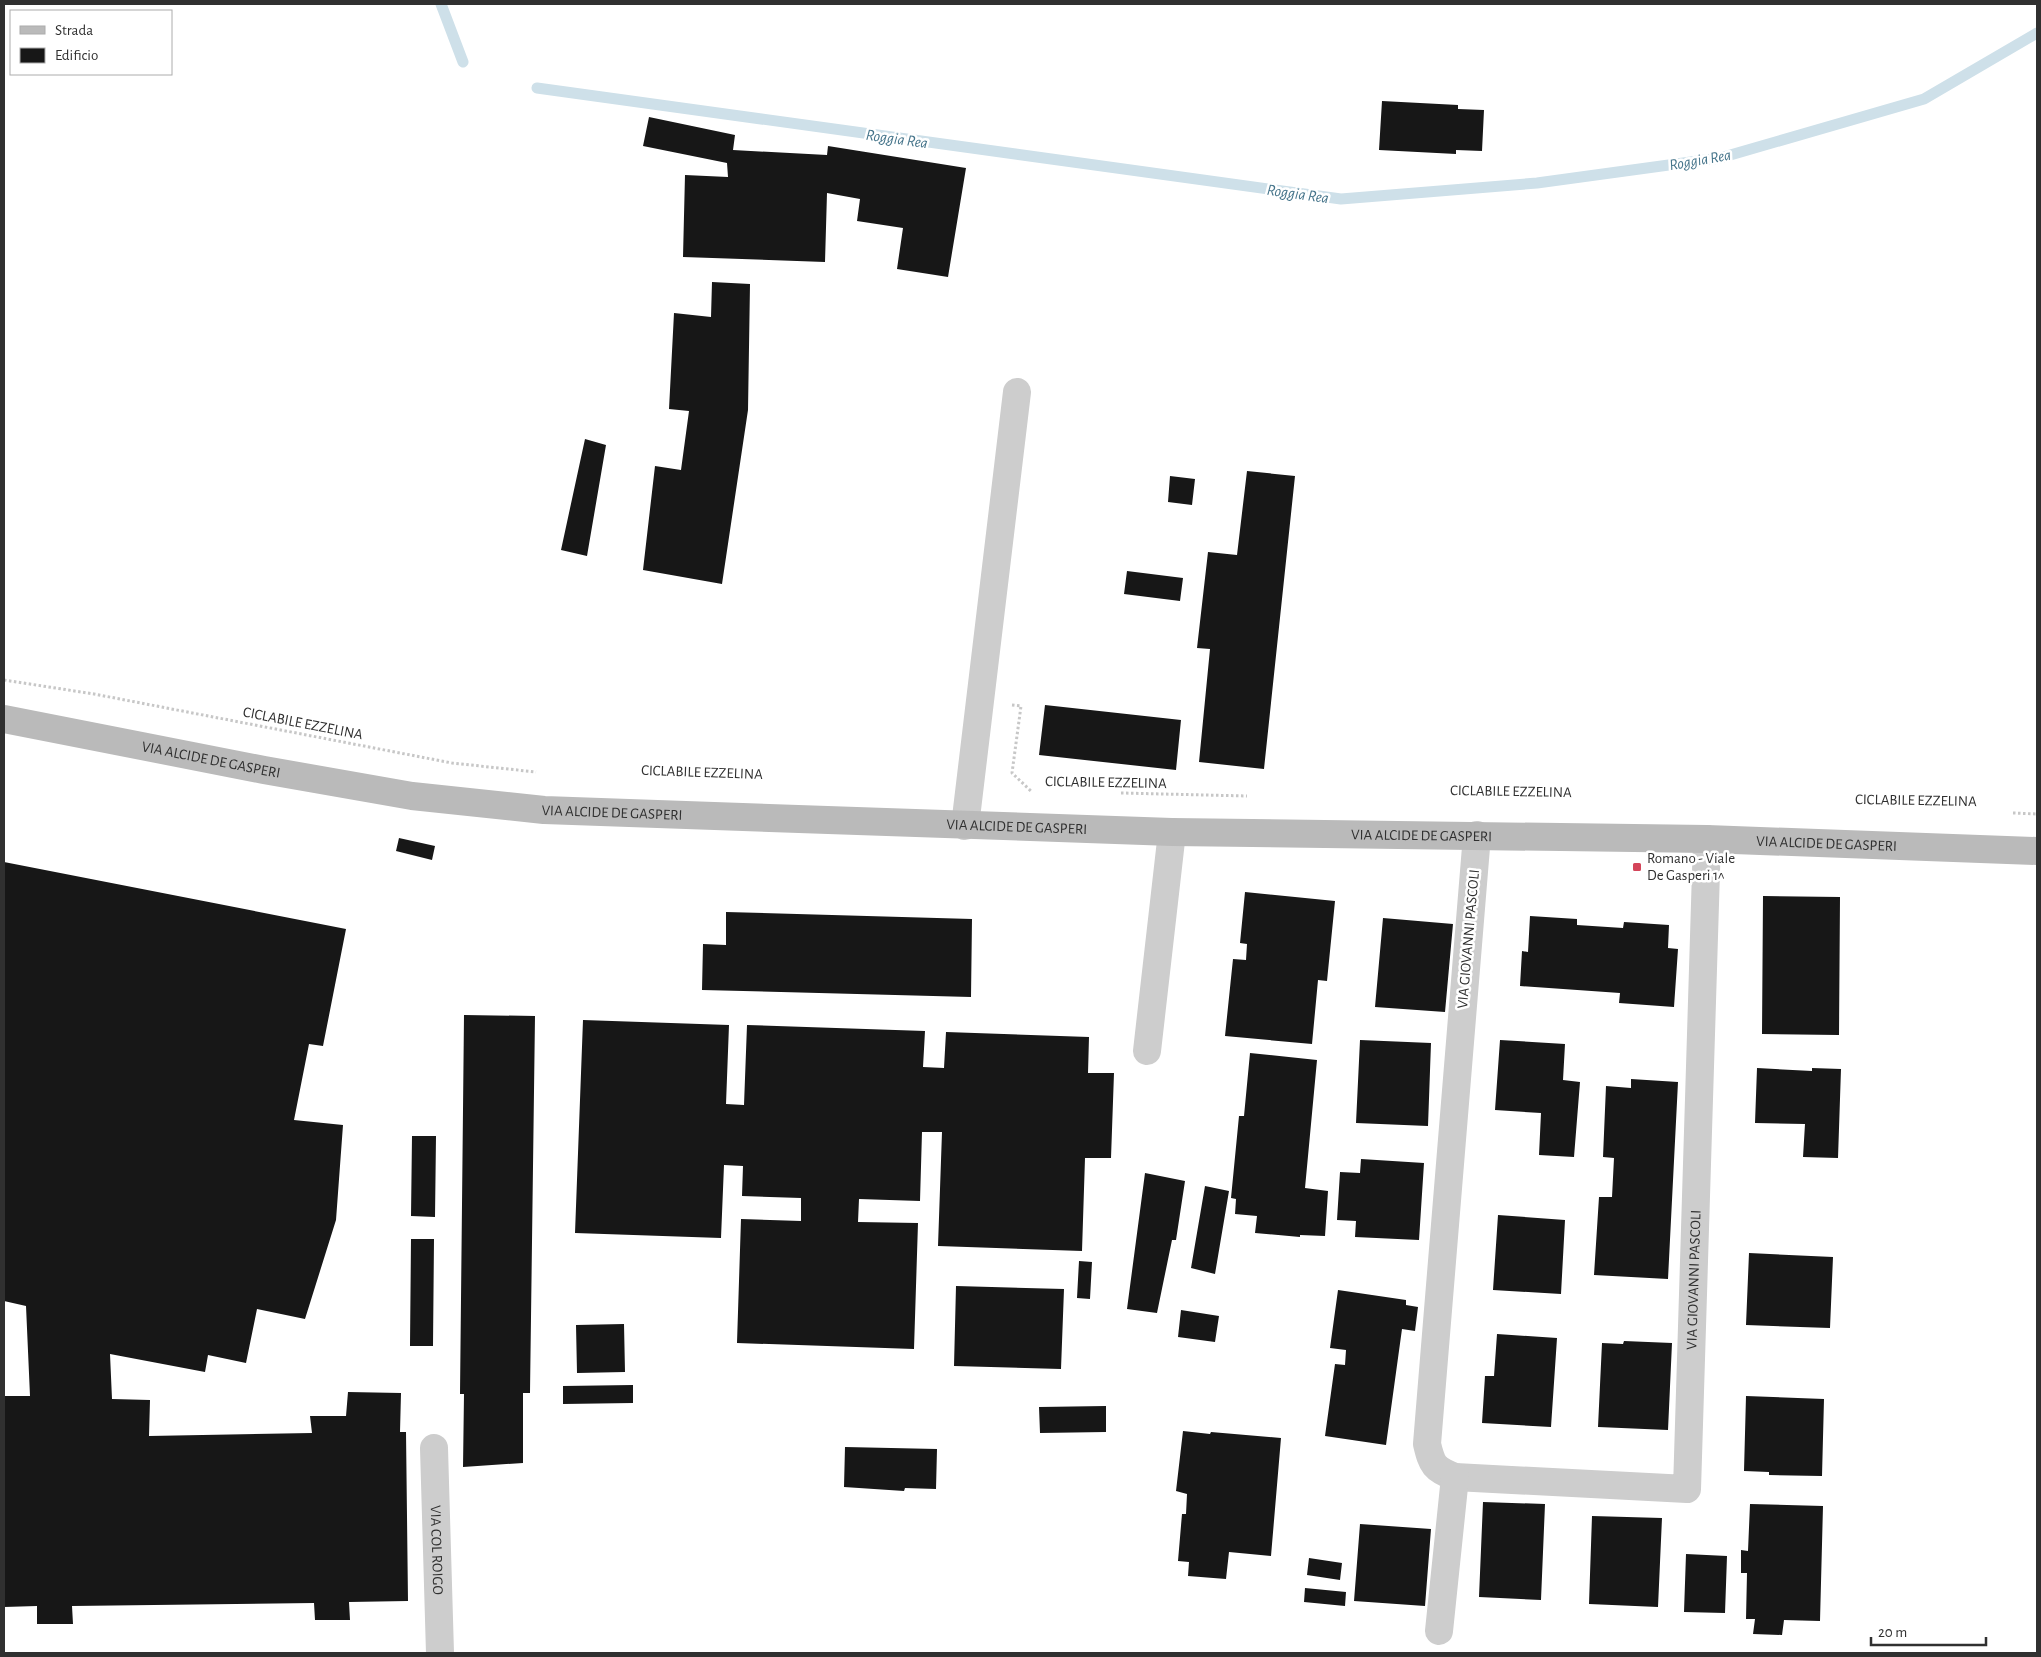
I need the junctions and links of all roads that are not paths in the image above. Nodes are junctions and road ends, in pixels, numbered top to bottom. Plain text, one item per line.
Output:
1 (1017, 392) dead end
2 (4, 719) edge
3 (965, 826) junction
4 (1172, 832) junction
5 (1477, 835) junction
6 (1707, 839) junction
7 (2037, 851) edge
8 (1148, 1051) dead end
9 (434, 1448) dead end
10 (1455, 1476) junction
11 (1439, 1631) dead end
12 (440, 1653) edge

1 - 3 street
2 - 3 main road, VIA ALCIDE DE GASPERI
3 - 4 main road, VIA ALCIDE DE GASPERI
4 - 5 main road, VIA ALCIDE DE GASPERI
4 - 8 street
5 - 6 main road, VIA ALCIDE DE GASPERI
5 - 10 street, VIA GIOVANNI PASCOLI
6 - 7 main road, VIA ALCIDE DE GASPERI
6 - 10 street, VIA GIOVANNI PASCOLI
9 - 12 street, VIA COL ROIGO
10 - 11 street

